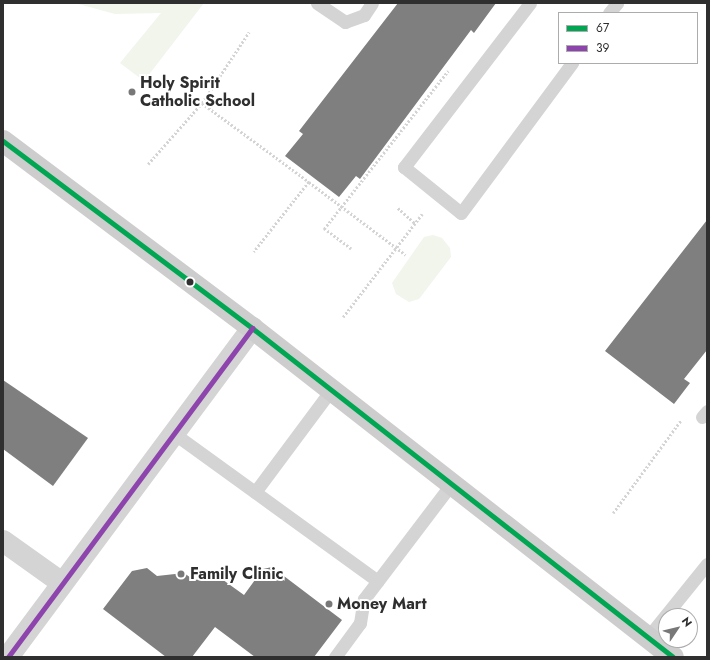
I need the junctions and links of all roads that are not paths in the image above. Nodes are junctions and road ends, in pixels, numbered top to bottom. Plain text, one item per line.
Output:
1 (317, 3) edge
2 (372, 3) edge
3 (530, 3) edge
4 (617, 3) edge
5 (610, 12) edge
6 (571, 64) edge
7 (3, 141) edge
8 (252, 328) junction
9 (331, 390) junction
10 (176, 435) junction
11 (452, 483) junction
12 (255, 492) junction
13 (3, 541) edge
14 (707, 564) edge
15 (378, 581) junction
16 (62, 583) junction
17 (648, 638) junction
18 (8, 657) edge
19 (335, 657) edge
20 (673, 657) edge

1 - 2 lane
3 - 6 lane
4 - 5 lane
7 - 8 main road
8 - 9 main road
8 - 10 street
9 - 11 main road
9 - 12 lane
10 - 12 lane
10 - 16 street
11 - 15 lane
11 - 17 main road
12 - 15 lane
13 - 16 street
14 - 17 lane
15 - 19 lane
16 - 18 street
17 - 20 main road

